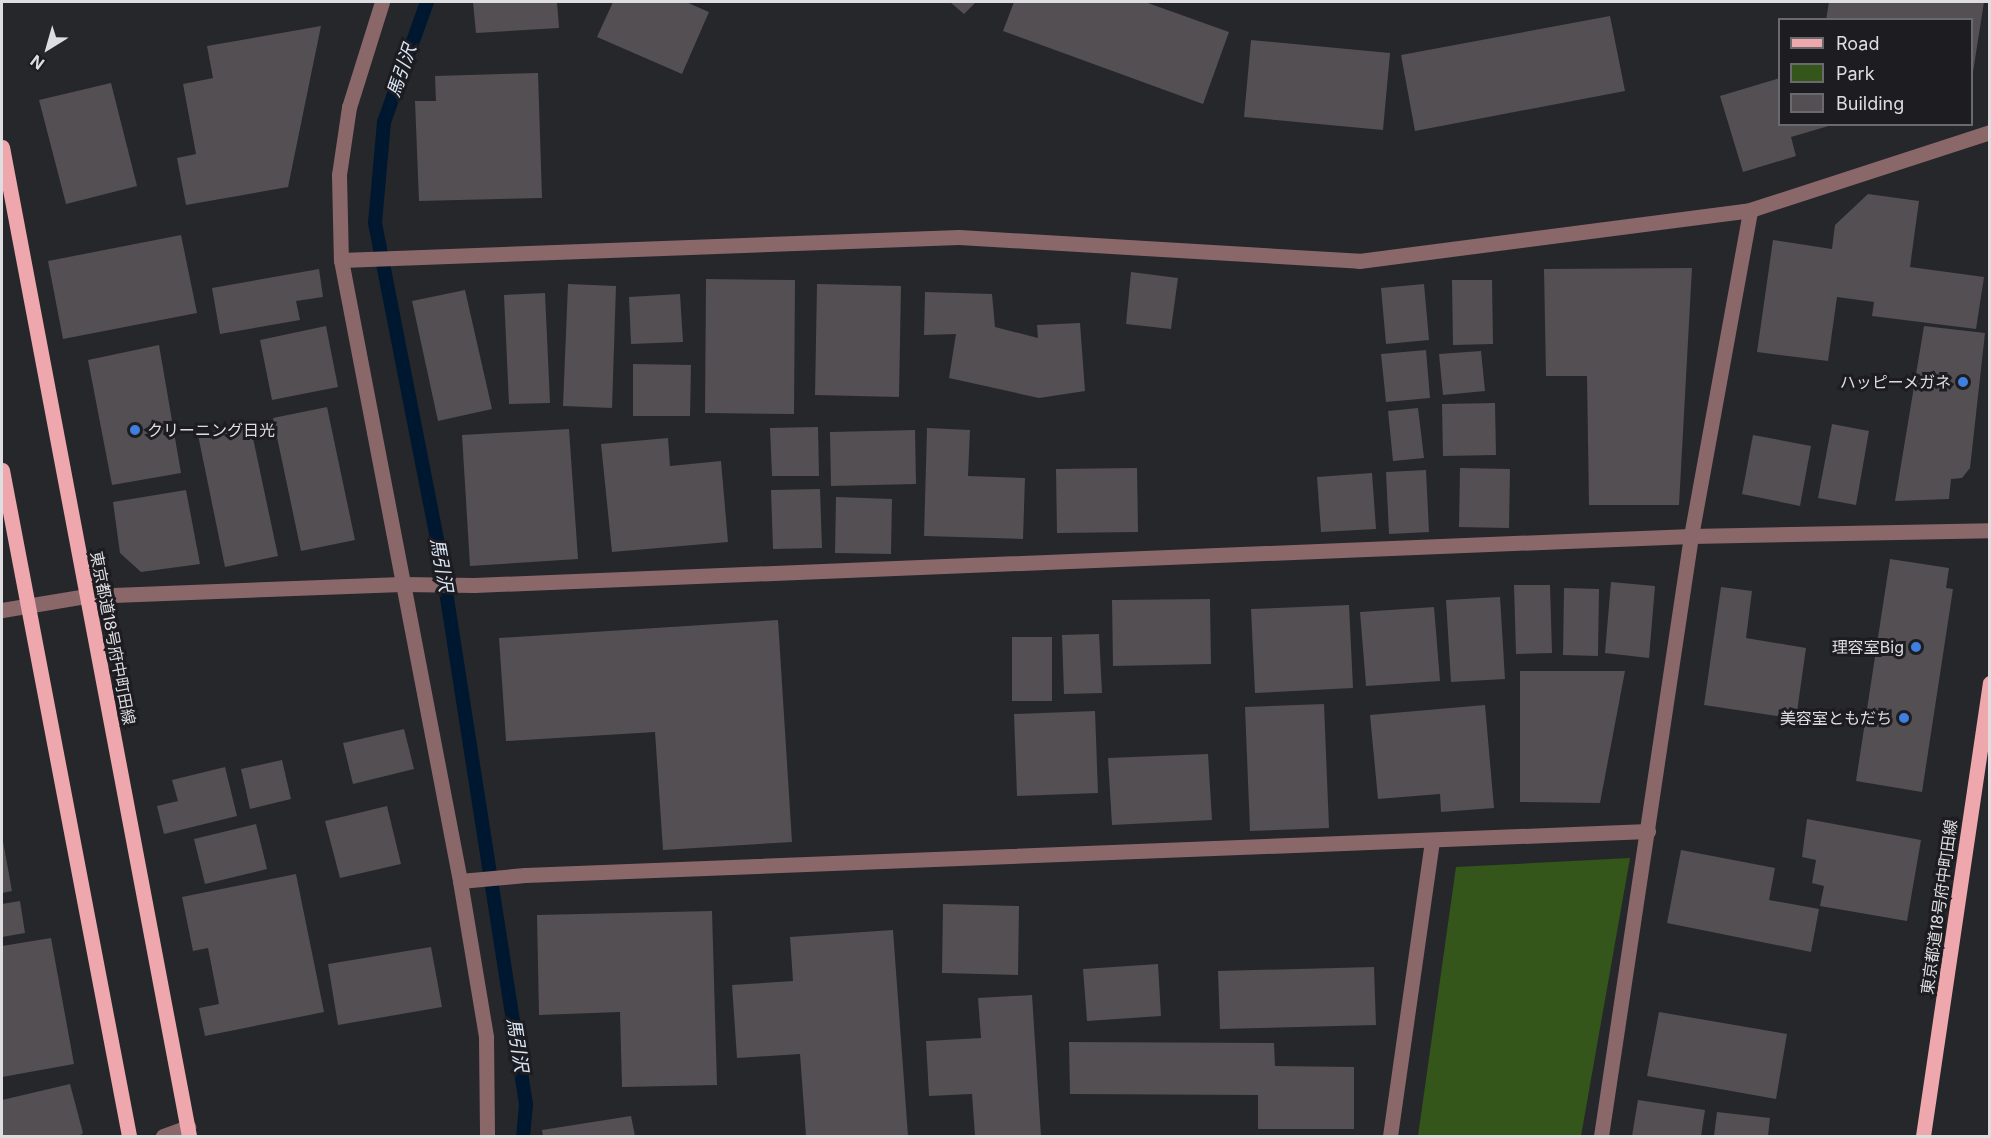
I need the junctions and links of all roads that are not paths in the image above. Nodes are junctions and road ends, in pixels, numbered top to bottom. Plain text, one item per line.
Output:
1 (382, 2) edge
2 (1989, 132) edge
3 (2, 147) edge
4 (1750, 210) junction
5 (341, 260) junction
6 (2, 470) edge
7 (1989, 530) edge
8 (1690, 536) junction
9 (409, 585) junction
10 (87, 596) junction
11 (27, 605) junction
12 (2, 610) edge
13 (1989, 683) edge
14 (1987, 721) edge
15 (1648, 831) junction
16 (1432, 842) junction
17 (466, 880) junction
18 (188, 1132) edge
19 (129, 1137) edge
20 (163, 1137) edge
21 (487, 1137) edge
22 (1390, 1137) edge
23 (1601, 1137) edge
24 (1923, 1137) edge

1 - 5 street
2 - 4 street
3 - 10 main road, 東京都道18号府中町田線
4 - 5 street
4 - 8 street
5 - 9 street
6 - 11 main road
7 - 8 street
8 - 9 street
8 - 15 street
9 - 10 street
9 - 17 street
10 - 11 street
10 - 18 main road, 東京都道18号府中町田線
11 - 12 street
11 - 19 main road
13 - 14 main road, 東京都道18号府中町田線
14 - 24 main road, 東京都道18号府中町田線
15 - 16 street
15 - 23 street
16 - 17 street
16 - 22 street
17 - 21 street
18 - 20 street

